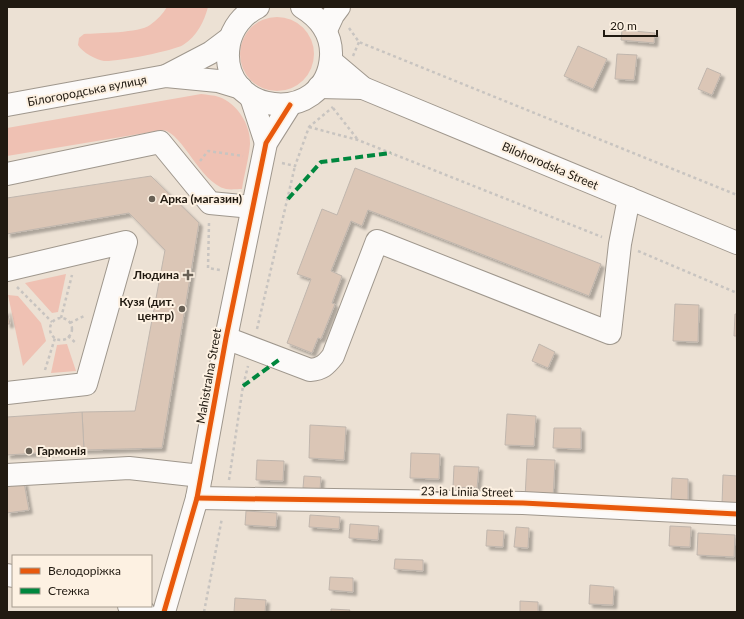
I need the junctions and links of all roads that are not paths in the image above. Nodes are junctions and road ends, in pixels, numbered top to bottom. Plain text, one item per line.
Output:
1 (302, 7) edge
2 (339, 7) edge
3 (250, 10) edge
4 (326, 30) junction
5 (230, 38) junction
6 (331, 61) junction
7 (166, 76) junction
8 (319, 87) junction
9 (363, 88) junction
10 (246, 93) junction
11 (290, 104) junction
12 (7, 105) edge
13 (266, 143) junction
14 (7, 174) edge
15 (629, 198) junction
16 (252, 207) junction
17 (737, 243) edge
18 (10, 276) edge
19 (226, 338) junction
20 (7, 393) edge
21 (7, 475) edge
22 (201, 476) junction
23 (197, 498) junction
24 (737, 514) edge
25 (132, 607) edge
26 (144, 612) edge
27 (164, 612) edge

1 - 4 street
2 - 4 street
3 - 5 street
4 - 6 street
5 - 7 street
5 - 10 street
6 - 8 street
6 - 9 street
7 - 10 street
7 - 12 street, Білогородська вулиця
8 - 9 street
8 - 11 street
9 - 15 street, Bilohorodska Street
10 - 11 street
10 - 13 street
11 - 13 street
13 - 16 street, Mahistralna Street
14 - 16 street
15 - 17 street, Bilohorodska Street
15 - 19 street
16 - 19 street, Mahistralna Street
18 - 20 street
19 - 22 street, Mahistralna Street
21 - 22 street
22 - 23 street, Mahistralna Street
23 - 24 street, 23-ia Liniia Street
23 - 27 street, Mahistralna Street
25 - 26 street

